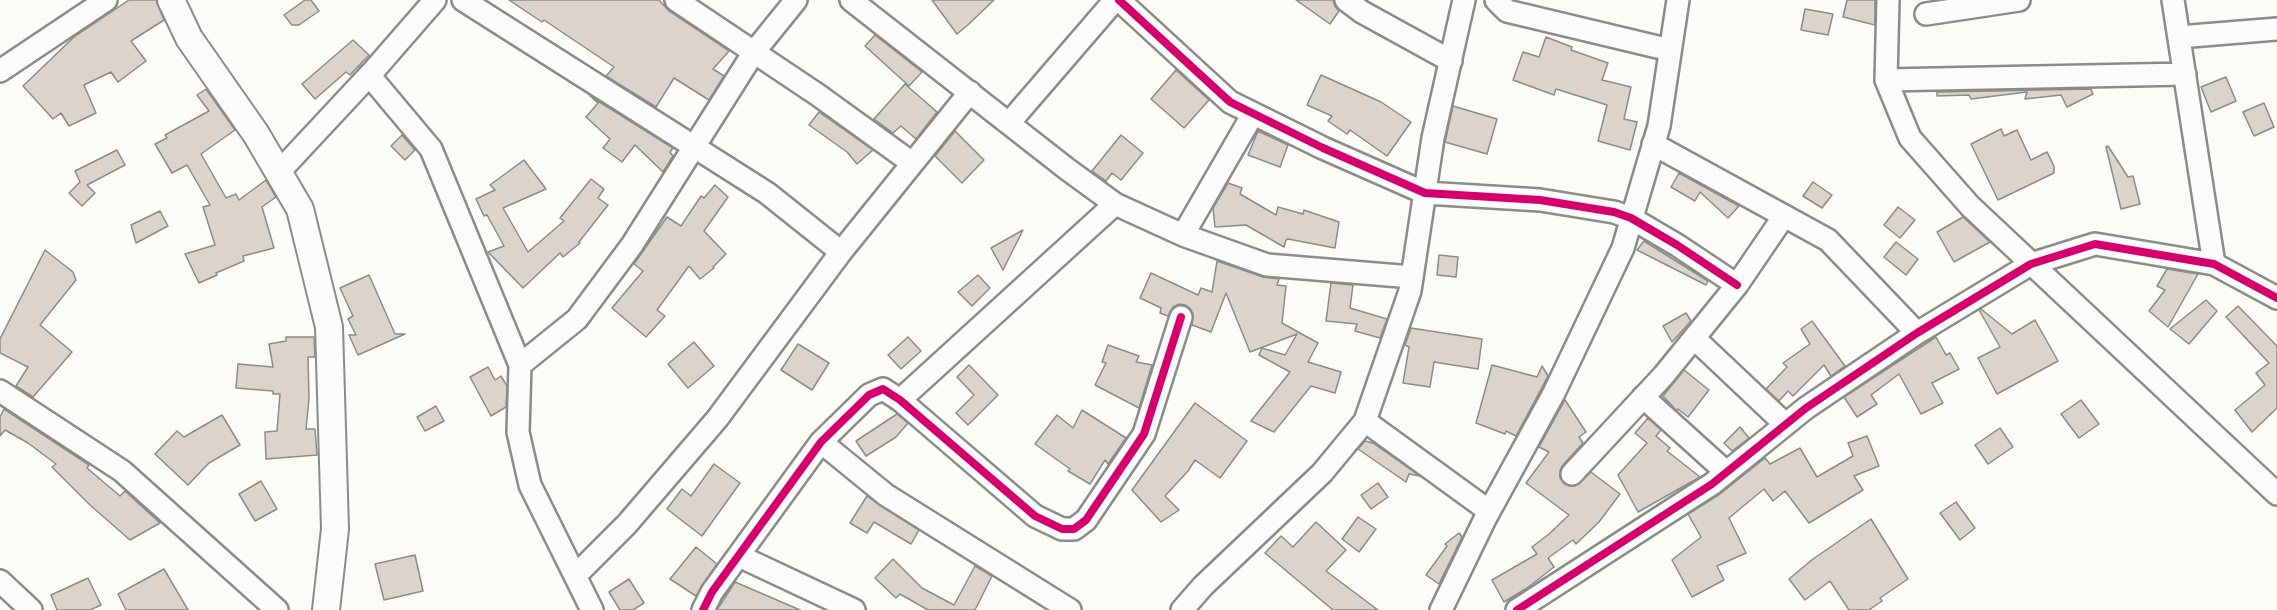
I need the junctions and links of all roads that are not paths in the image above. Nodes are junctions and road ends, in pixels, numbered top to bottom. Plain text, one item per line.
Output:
1 (106, 0) edge
2 (171, 0) edge
3 (435, 0) edge
4 (463, 0) edge
5 (676, 0) edge
6 (796, 0) edge
7 (852, 0) edge
8 (1117, 0) edge
9 (1347, 0) edge
10 (1464, 0) edge
11 (1496, 0) edge
12 (1678, 0) edge
13 (1888, 0) edge
14 (2019, 0) edge
15 (2173, 0) edge
16 (1926, 14) dead end
17 (2277, 28) edge
18 (2179, 37) junction
19 (1670, 50) junction
20 (754, 52) junction
21 (1451, 62) junction
22 (0, 71) edge
23 (2185, 74) junction
24 (369, 75) junction
25 (1886, 80) junction
26 (969, 92) junction
27 (1252, 114) junction
28 (1009, 123) junction
29 (1653, 144) junction
30 (694, 146) junction
31 (912, 163) junction
32 (279, 172) junction
33 (1425, 193) junction
34 (1115, 204) junction
35 (1784, 216) junction
36 (1632, 218) junction
37 (1183, 235) junction
38 (841, 252) junction
39 (2031, 264) junction
40 (2214, 264) junction
41 (1412, 277) junction
42 (1737, 285) junction
43 (2277, 298) edge
44 (1181, 317) dead end
45 (1917, 333) junction
46 (1694, 338) junction
47 (520, 365) junction
48 (0, 391) edge
49 (1643, 397) junction
50 (900, 400) junction
51 (1365, 422) junction
52 (1785, 424) junction
53 (821, 442) junction
54 (1726, 472) junction
55 (1572, 474) dead end
56 (2277, 494) edge
57 (1489, 511) junction
58 (739, 556) junction
59 (575, 576) junction
60 (0, 581) edge
61 (31, 610) edge
62 (277, 610) edge
63 (326, 610) edge
64 (592, 610) edge
65 (703, 610) edge
66 (854, 610) edge
67 (1070, 610) edge
68 (1182, 610) edge
69 (1441, 610) edge
70 (1517, 610) edge

1 - 22 street
2 - 32 street
3 - 24 street
4 - 30 street
5 - 20 street
6 - 20 street
7 - 26 street
8 - 27 street
8 - 28 street
9 - 21 street
10 - 21 street
11 - 19 street
12 - 19 street
13 - 25 street
14 - 16 street
15 - 18 street
17 - 18 street
18 - 23 street
19 - 29 street
20 - 30 street
20 - 31 street
21 - 33 street
23 - 25 street
23 - 40 street
24 - 32 street
24 - 47 street
25 - 39 street
26 - 28 street
26 - 31 street
27 - 33 street
27 - 37 street
28 - 34 street
29 - 35 street
29 - 36 street
30 - 38 street
30 - 47 street
31 - 38 street
32 - 63 street
33 - 36 street
33 - 41 street
34 - 37 street
34 - 50 street
35 - 42 street
35 - 45 street
36 - 42 street
36 - 57 street
37 - 41 street
38 - 59 street
39 - 40 street
39 - 45 street
39 - 56 street
40 - 43 street
41 - 51 street
42 - 46 street
44 - 50 street
45 - 52 street
46 - 49 street
46 - 52 street
47 - 59 street
48 - 62 street
49 - 54 street
49 - 55 street
50 - 53 street
51 - 57 street
51 - 68 street
52 - 54 street
53 - 58 street
53 - 67 street
54 - 70 street
57 - 69 street
58 - 65 street
58 - 66 street
59 - 64 street
60 - 61 street

